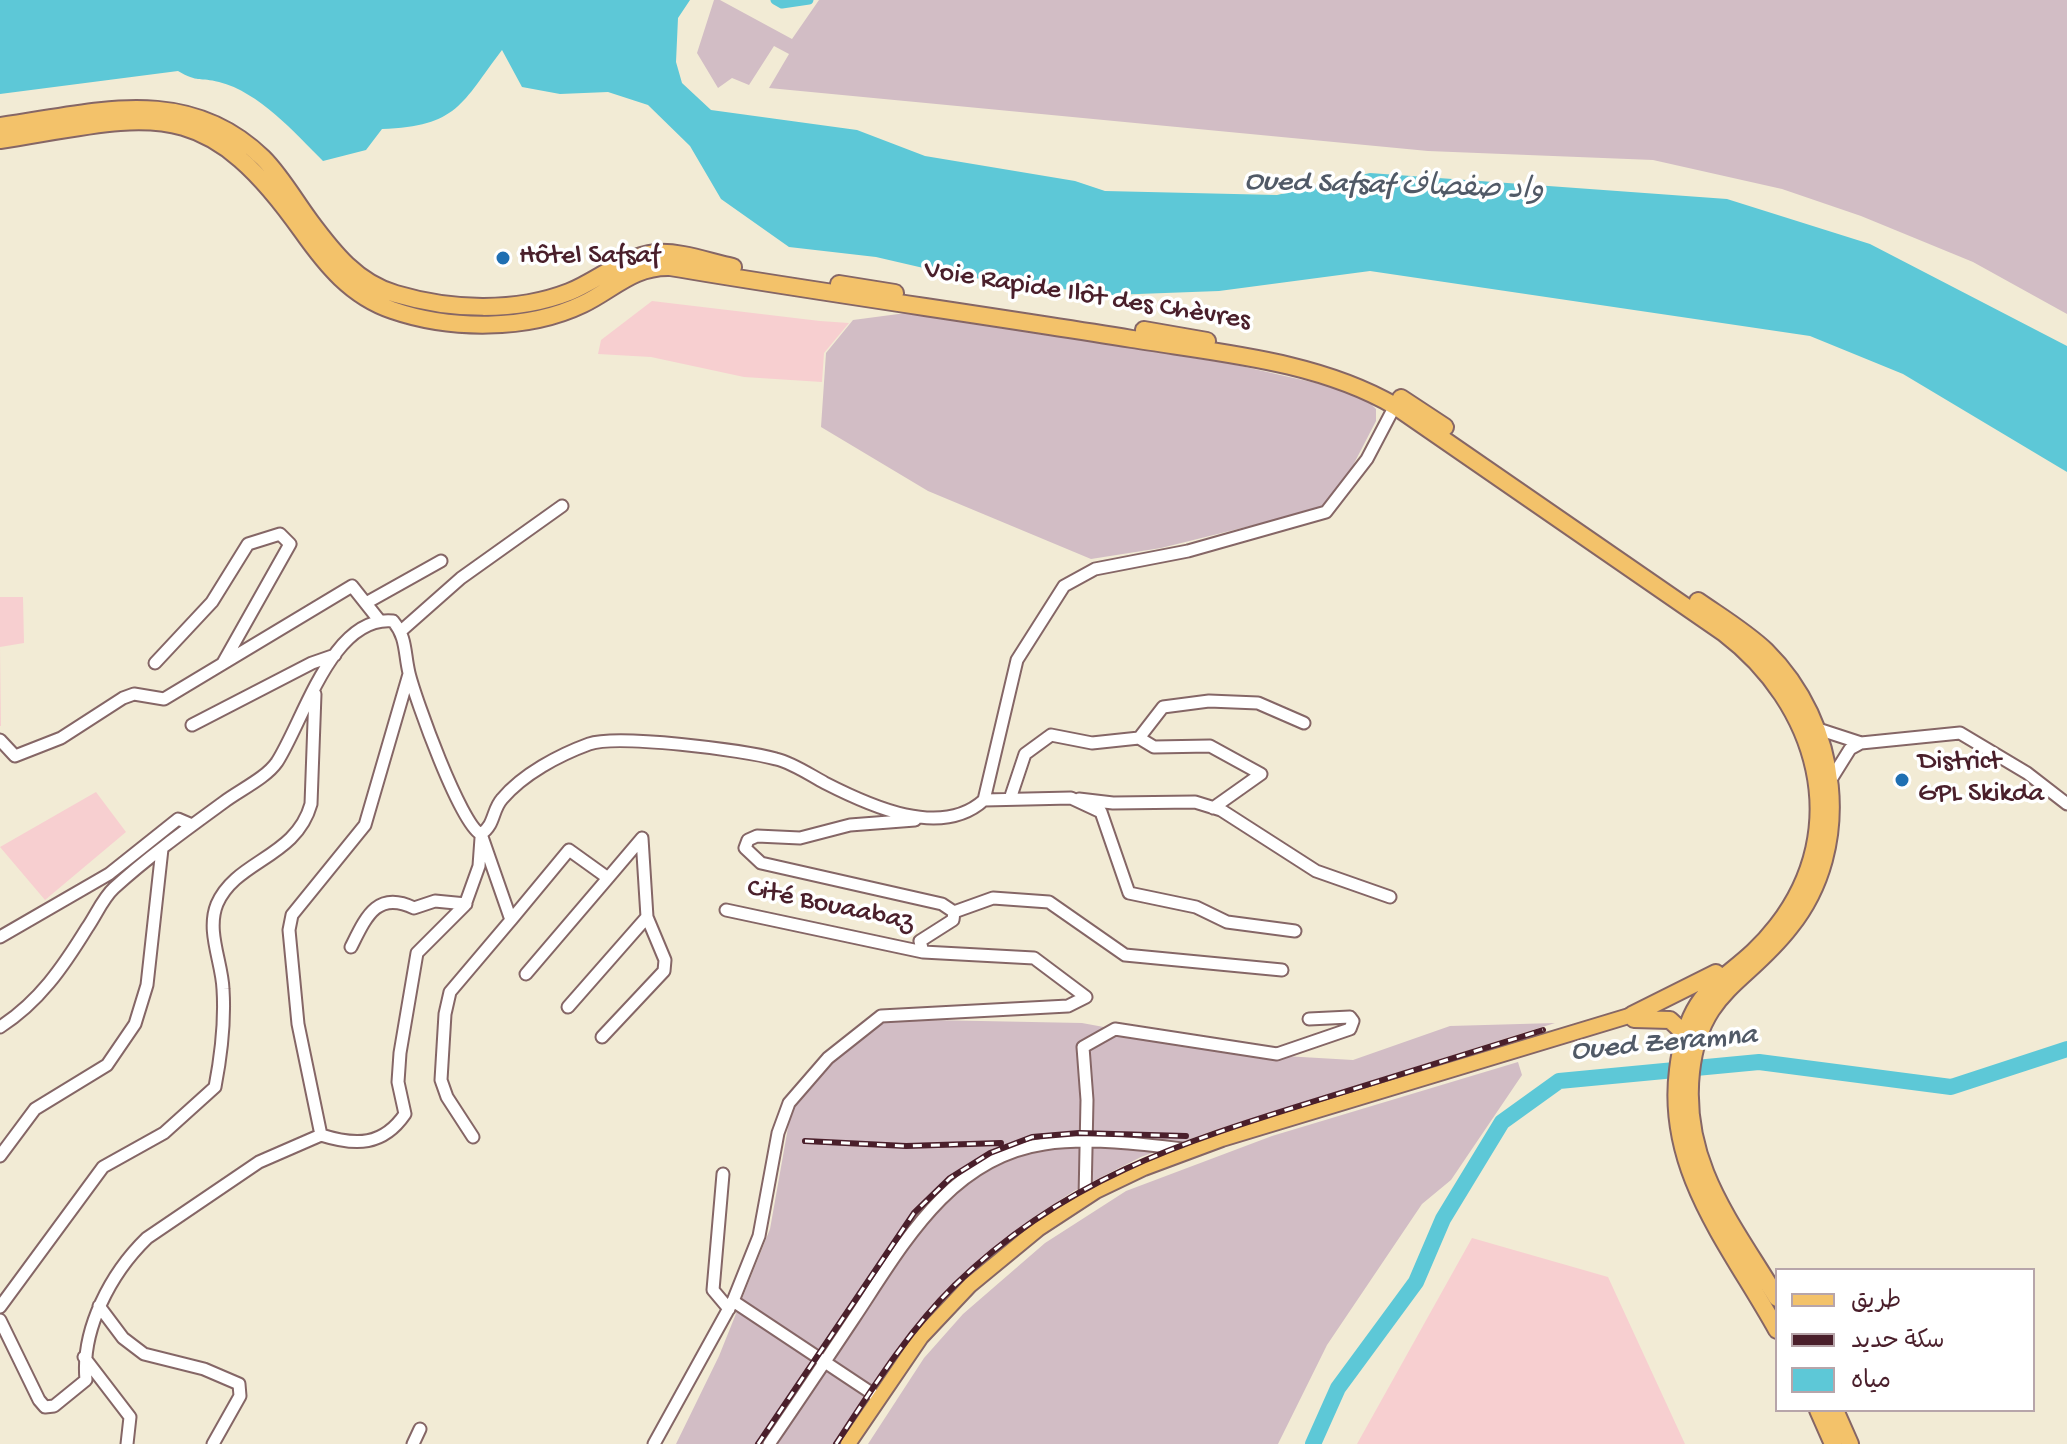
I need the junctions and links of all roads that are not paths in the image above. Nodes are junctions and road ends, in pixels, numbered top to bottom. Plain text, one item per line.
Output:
1 (0, 126) edge
2 (0, 140) edge
3 (1398, 402) junction
4 (562, 506) dead end
5 (441, 561) dead end
6 (366, 603) junction
7 (379, 620) junction
8 (401, 631) junction
9 (336, 655) junction
10 (155, 663) dead end
11 (223, 664) junction
12 (409, 673) junction
13 (315, 685) junction
14 (1304, 723) dead end
15 (192, 725) dead end
16 (1818, 729) junction
17 (1139, 738) junction
18 (0, 740) edge
19 (1861, 743) junction
20 (1829, 782) junction
21 (1071, 798) junction
22 (1010, 799) junction
23 (984, 800) junction
24 (2067, 804) edge
25 (1213, 808) junction
26 (941, 819) junction
27 (192, 825) junction
28 (481, 834) junction
29 (162, 849) junction
30 (608, 878) junction
31 (1390, 897) dead end
32 (466, 904) junction
33 (726, 910) dead end
34 (954, 912) junction
35 (647, 917) junction
36 (511, 920) junction
37 (1295, 931) dead end
38 (0, 937) edge
39 (1759, 946) junction
40 (351, 947) dead end
41 (923, 952) junction
42 (1282, 970) dead end
43 (526, 974) dead end
44 (1703, 1006) junction
45 (568, 1007) dead end
46 (1632, 1017) junction
47 (1309, 1019) dead end
48 (0, 1027) edge
49 (602, 1037) dead end
50 (1688, 1039) junction
51 (1683, 1090) junction
52 (321, 1135) junction
53 (473, 1137) dead end
54 (1086, 1142) junction
55 (1190, 1150) junction
56 (0, 1156) edge
57 (723, 1174) dead end
58 (1085, 1198) junction
59 (1775, 1295) edge
60 (731, 1305) junction
61 (99, 1306) junction
62 (0, 1307) edge
63 (0, 1320) edge
64 (1775, 1327) edge
65 (84, 1356) junction
66 (824, 1363) junction
67 (879, 1398) junction
68 (1819, 1412) edge
69 (1836, 1412) edge
70 (420, 1429) dead end
71 (127, 1444) edge
72 (213, 1444) edge
73 (413, 1444) edge
74 (654, 1444) edge
75 (769, 1444) edge
76 (848, 1444) edge
77 (1833, 1444) edge
78 (1850, 1444) edge

1 - 3 highway, Voie Rapide Ilôt des Chèvres
2 - 3 highway, Voie Rapide Ilôt des Chèvres
3 - 16 highway, Voie Rapide Ilôt des Chèvres
3 - 23 street
3 - 39 highway, Voie Rapide Ilôt des Chèvres
4 - 8 street
5 - 6 street
6 - 7 street
6 - 11 street
7 - 8 street
7 - 9 street
8 - 12 street
9 - 13 street
9 - 15 street
10 - 11 street
11 - 18 street
12 - 28 street
12 - 52 street
13 - 27 street
13 - 62 street
14 - 17 street
16 - 19 street
16 - 20 highway, Voie Rapide Ilôt des Chèvres
17 - 22 street
17 - 25 street
19 - 20 street
19 - 24 street
20 - 44 highway, Voie Rapide Ilôt des Chèvres
21 - 22 street
21 - 25 street
21 - 37 street
22 - 23 street
23 - 26 street
25 - 31 street
26 - 28 street
26 - 34 street
27 - 29 street
27 - 38 street
28 - 32 street
28 - 36 street
29 - 48 street
29 - 56 street
30 - 35 street
30 - 36 street
30 - 43 street
32 - 40 street
32 - 52 street
33 - 41 street, Cité Bouaabaz
34 - 41 street
34 - 42 street
35 - 45 street
35 - 49 street
36 - 53 street
39 - 44 highway, Voie Rapide Ilôt des Chèvres
39 - 46 highway
41 - 60 street, Cité Bouaabaz
44 - 46 highway
44 - 50 highway
46 - 50 highway
46 - 55 main road
47 - 54 street
50 - 51 highway
51 - 59 highway
51 - 64 highway
52 - 61 street
54 - 55 street
54 - 58 street
54 - 66 street
55 - 58 main road
57 - 60 street
58 - 67 main road
60 - 66 street
60 - 74 street
61 - 65 street
61 - 72 street
63 - 65 street
65 - 71 street
66 - 67 street
66 - 75 street
67 - 76 main road
68 - 77 highway
69 - 78 highway
70 - 73 street

